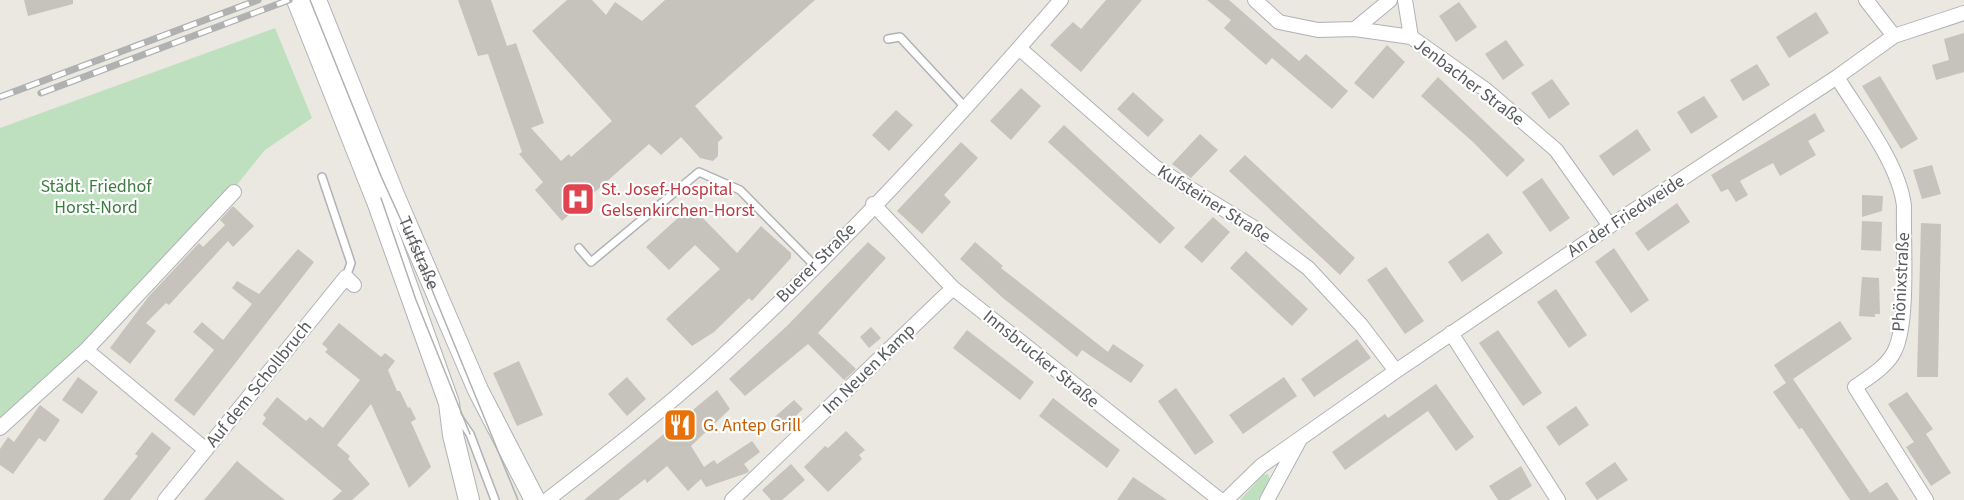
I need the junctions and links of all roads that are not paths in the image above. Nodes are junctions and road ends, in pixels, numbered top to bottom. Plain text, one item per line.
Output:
1 (297, 0) edge
2 (316, 0) edge
3 (1060, 0) edge
4 (1255, 0) edge
5 (1390, 0) edge
6 (1405, 0) edge
7 (1866, 0) edge
8 (1964, 13) edge
9 (1355, 29) junction
10 (1894, 36) junction
11 (1411, 38) junction
12 (888, 39) dead end
13 (325, 47) junction
14 (1019, 48) junction
15 (1838, 77) junction
16 (965, 107) junction
17 (322, 177) dead end
18 (234, 192) dead end
19 (387, 201) junction
20 (873, 204) junction
21 (1610, 226) junction
22 (579, 248) dead end
23 (814, 265) junction
24 (350, 281) joint
25 (953, 288) junction
26 (1451, 333) junction
27 (86, 350) junction
28 (1396, 371) junction
29 (449, 403) junction
30 (0, 428) edge
31 (1299, 439) junction
32 (455, 448) junction
33 (206, 450) junction
34 (165, 500) edge
35 (469, 500) edge
36 (482, 500) edge
37 (495, 500) edge
38 (535, 500) edge
39 (546, 500) edge
40 (732, 500) edge
41 (1220, 500) edge
42 (1226, 500) edge
43 (1267, 500) edge
44 (1558, 500) edge
45 (1926, 500) edge

1 - 13 main road, Turfstraße
2 - 13 main road, Turfstraße
3 - 14 street, Buerer Straße
4 - 9 street, Jenbacher Straße
5 - 9 street
6 - 11 street
7 - 10 street
8 - 10 street, An der Friedweide
9 - 11 street, Jenbacher Straße
10 - 15 street, An der Friedweide
11 - 21 street, Jenbacher Straße
12 - 16 lane
13 - 19 main road, Turfstraße
14 - 16 street, Buerer Straße
14 - 28 street, Kufsteiner Straße
15 - 21 street, An der Friedweide
15 - 45 street, Phönixstraße
16 - 20 street, Buerer Straße
17 - 24 lane
18 - 27 street
19 - 29 main road, Turfstraße
19 - 38 main road, Turfstraße
20 - 23 street, Buerer Straße
20 - 25 street, Innsbrucker Straße
21 - 26 street, An der Friedweide
22 - 23 lane
23 - 39 street, Buerer Straße
24 - 33 street, Auf dem Schollbruch
25 - 40 street, Im Neuen Kamp
25 - 41 street, Innsbrucker Straße
26 - 28 street, An der Friedweide
26 - 44 street
27 - 30 street
27 - 33 street
28 - 31 street, An der Friedweide
29 - 32 main road, Turfstraße
29 - 37 lane
31 - 42 street, An der Friedweide
31 - 43 street, An der Friedweide
32 - 35 main road, Turfstraße
32 - 36 main road
33 - 34 street, Auf dem Schollbruch

